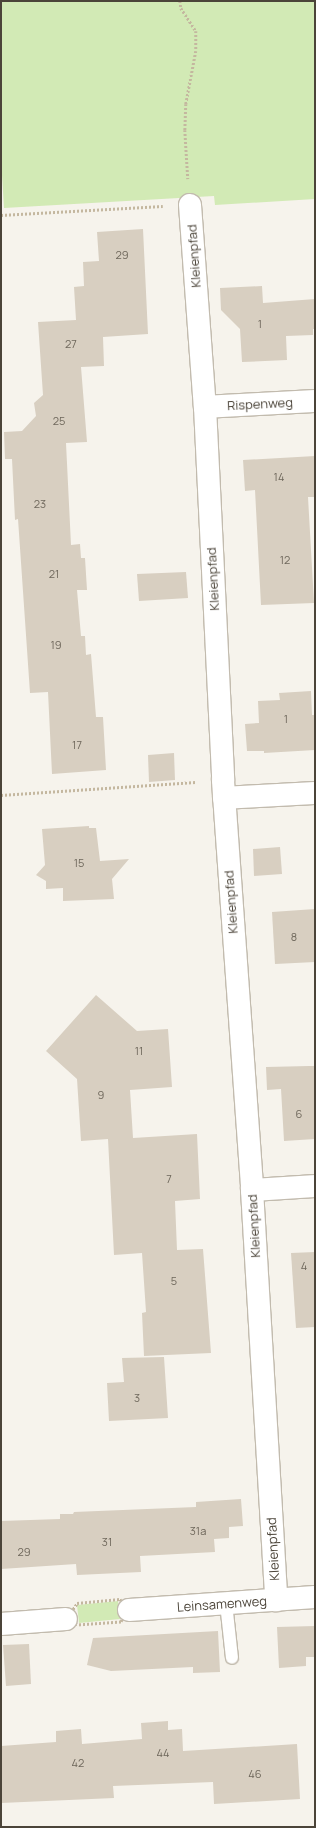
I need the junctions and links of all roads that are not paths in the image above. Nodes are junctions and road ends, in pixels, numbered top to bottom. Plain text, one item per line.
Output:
1 (190, 205) road end
2 (315, 401) edge
3 (205, 407) junction
4 (223, 789) junction
5 (315, 793) edge
6 (315, 1186) edge
7 (252, 1190) junction
8 (315, 1597) edge
9 (276, 1600) junction
10 (226, 1603) junction
11 (129, 1610) road end
12 (66, 1620) road end
13 (1, 1624) edge
14 (232, 1658) dead end

1 - 3 street, Kleienpfad
2 - 3 street, Rispenweg
3 - 4 street, Kleienpfad
4 - 5 street
4 - 7 street, Kleienpfad
6 - 7 street
7 - 9 street, Kleienpfad
8 - 9 street, Leinsamenweg
9 - 10 street, Leinsamenweg
10 - 11 street, Leinsamenweg
10 - 14 lane
12 - 13 street

